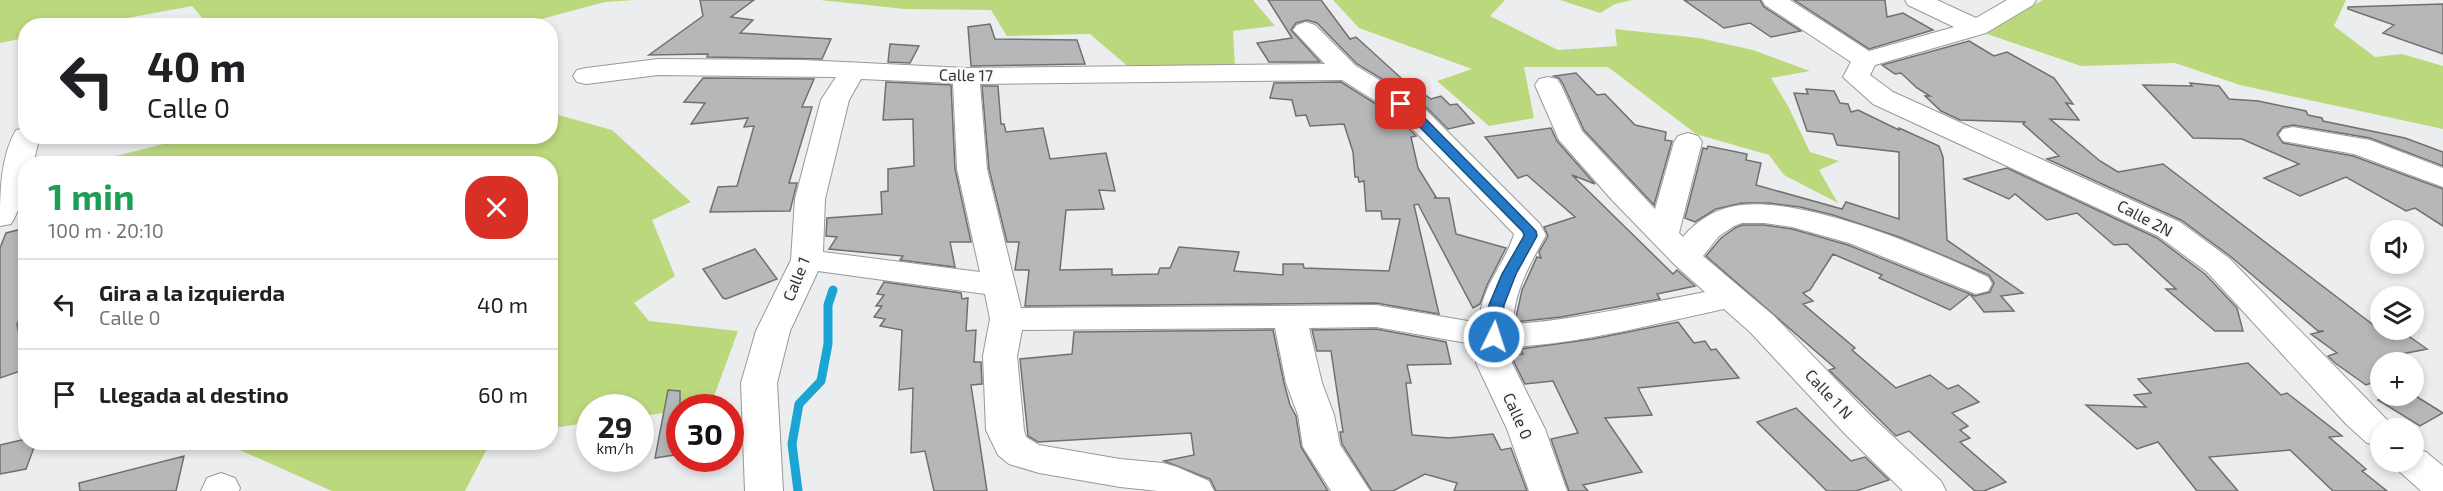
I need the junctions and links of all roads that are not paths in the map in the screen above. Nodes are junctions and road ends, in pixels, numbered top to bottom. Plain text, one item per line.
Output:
1 (1774, 0) edge
2 (1917, 0) edge
3 (2024, 0) edge
4 (1977, 28) junction
5 (1306, 30) dead end
6 (1860, 69) junction
7 (853, 71) junction
8 (1347, 72) junction
9 (586, 76) dead end
10 (966, 76) junction
11 (1548, 85) dead end
12 (2293, 135) dead end
13 (1688, 142) dead end
14 (18, 165) edge
15 (2443, 178) edge
16 (0, 217) edge
17 (1663, 234) junction
18 (1686, 258) junction
19 (807, 260) junction
20 (1976, 284) dead end
21 (998, 285) junction
22 (1731, 297) junction
23 (1289, 316) junction
24 (1007, 319) junction
25 (1494, 337) junction
26 (2370, 424) edge
27 (2424, 472) edge
28 (2443, 488) edge
29 (764, 491) edge
30 (1195, 491) edge
31 (1351, 491) edge
32 (1548, 491) edge
33 (1927, 491) edge

1 - 6 street, Calle 2N
2 - 4 street
3 - 4 street
4 - 6 street
5 - 8 street
6 - 26 street, Calle 2N
7 - 9 street, Calle 17
7 - 10 street, Calle 17
7 - 19 street, Calle 1
8 - 10 street, Calle 17
8 - 25 street, Calle 0
10 - 21 street
11 - 17 street, Calle 1 N
12 - 15 street
13 - 17 street
14 - 16 street
17 - 18 street, Calle 1 N
18 - 20 street
18 - 22 street, Calle 1 N
19 - 21 street
19 - 29 street, Calle 1
21 - 24 street
22 - 25 street
22 - 33 street, Calle 1 N
23 - 24 street
23 - 25 street
23 - 31 street
24 - 30 street
25 - 32 street, Calle 0
27 - 28 street

